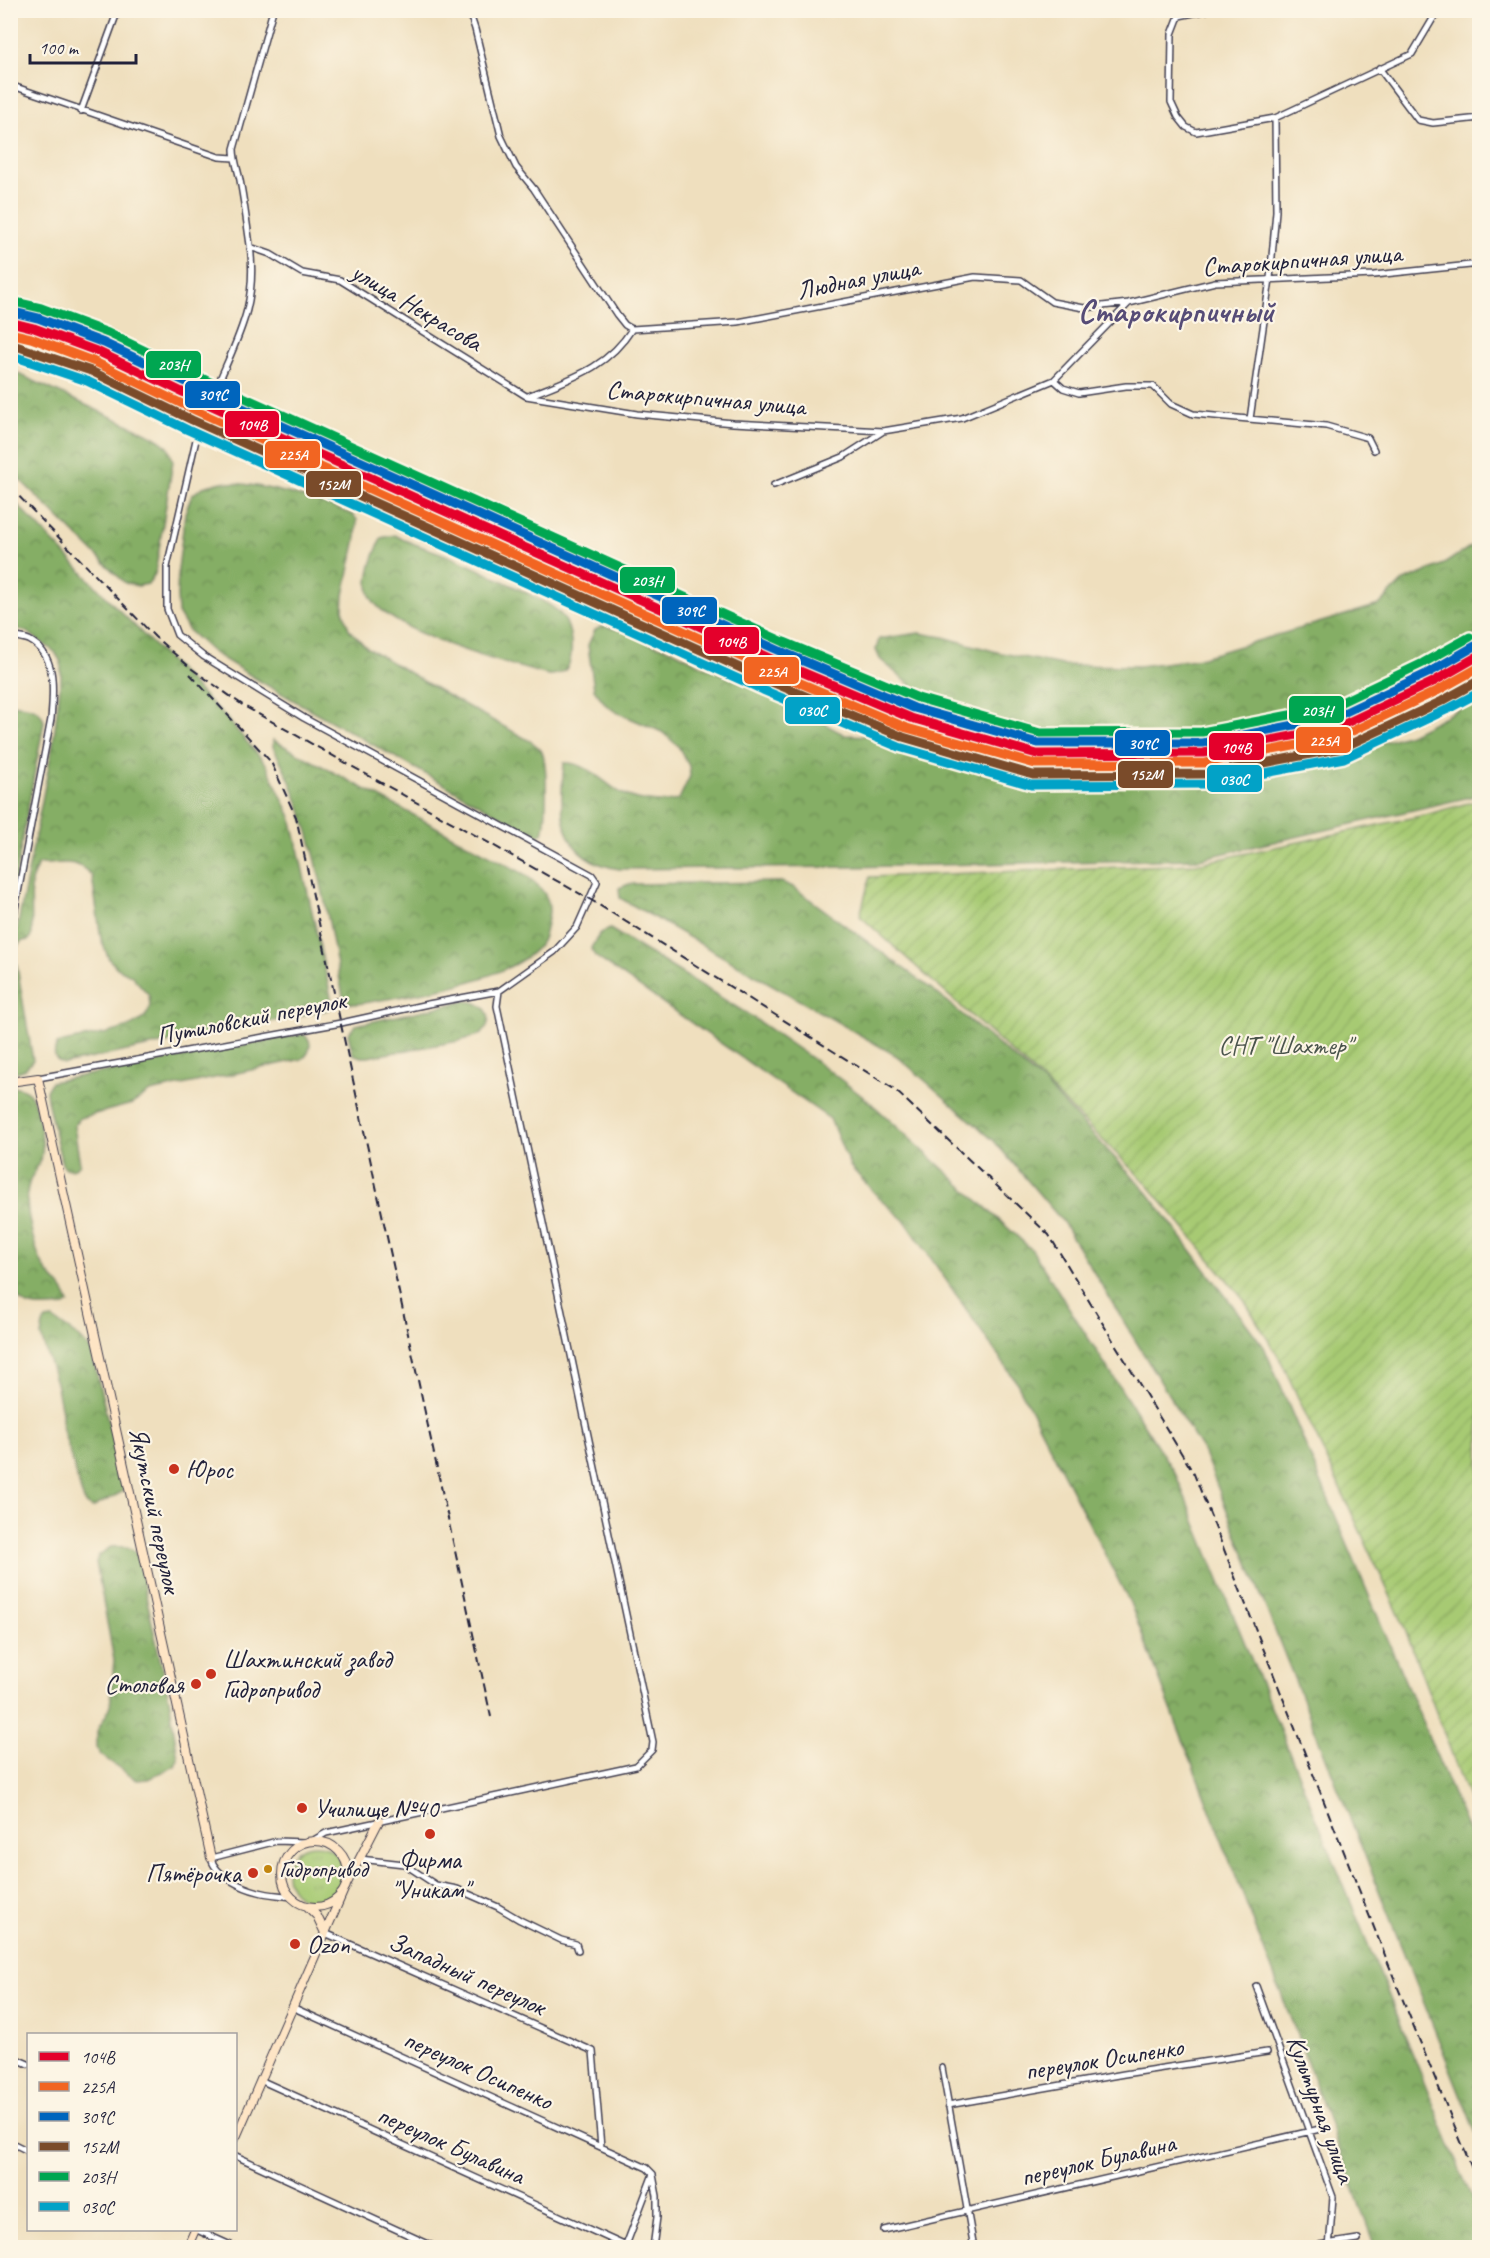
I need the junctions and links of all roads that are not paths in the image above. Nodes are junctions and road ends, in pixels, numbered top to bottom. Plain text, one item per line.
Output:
1 (118, 10) edge
2 (273, 10) edge
3 (464, 10) edge
4 (1208, 10) edge
5 (1454, 10) edge
6 (1379, 68) junction
7 (10, 85) edge
8 (81, 111) junction
9 (1275, 118) junction
10 (1479, 118) edge
11 (234, 158) junction
12 (250, 247) junction
13 (1479, 264) edge
14 (1270, 279) junction
15 (1129, 303) junction
16 (1084, 308) joint
17 (632, 329) junction
18 (1054, 380) junction
19 (213, 396) tunnel mouth
20 (526, 396) junction
21 (203, 418) tunnel mouth
22 (1250, 419) junction
23 (884, 431) junction
24 (1374, 450) dead end
25 (774, 485) dead end
26 (10, 636) edge
27 (10, 935) edge
28 (499, 991) junction
29 (38, 1078) junction
30 (10, 1082) edge
31 (379, 1821) junction
32 (308, 1842) junction
33 (211, 1858) junction
34 (360, 1859) junction
35 (346, 1885) junction
36 (292, 1897) junction
37 (306, 1905) junction
38 (325, 1933) junction
39 (578, 1950) dead end
40 (1256, 1986) dead end
41 (292, 2007) junction
42 (1267, 2052) dead end
43 (10, 2056) edge
44 (27, 2064) edge
45 (942, 2068) dead end
46 (260, 2080) junction
47 (948, 2105) junction
48 (1320, 2129) dead end
49 (1308, 2132) junction
50 (237, 2135) edge
51 (10, 2142) edge
52 (601, 2147) junction
53 (27, 2150) edge
54 (237, 2156) edge
55 (653, 2174) junction
56 (966, 2210) junction
57 (884, 2230) dead end
58 (195, 2231) edge
59 (201, 2231) edge
60 (1358, 2239) dead end
61 (1329, 2245) edge
62 (626, 2246) edge
63 (187, 2247) edge
64 (237, 2247) edge
65 (437, 2247) edge
66 (653, 2247) edge
67 (974, 2247) edge
68 (1300, 2247) edge

1 - 8 street
2 - 11 street
3 - 17 street
4 - 9 street
5 - 6 street
6 - 9 street
6 - 10 street
7 - 8 street
8 - 11 street
9 - 14 street
11 - 12 street
12 - 19 street
12 - 20 street, улица Некрасова
13 - 14 street, Старокирпичная улица
14 - 15 street, Старокирпичная улица
14 - 22 street
15 - 16 street, Старокирпичная улица
15 - 18 street, Старокирпичная улица
16 - 17 street, Людная улица
17 - 20 street
18 - 22 street
18 - 23 street, Старокирпичная улица
20 - 23 street, Старокирпичная улица
21 - 28 street
22 - 24 street
23 - 25 street, Старокирпичная улица
26 - 27 street
28 - 29 street, Путиловский переулок
28 - 31 street
29 - 30 main road, Путиловский переулок
29 - 33 main road, Якутский переулок
31 - 32 street
31 - 34 main road
32 - 33 street
32 - 35 main road
32 - 36 main road
33 - 36 street
34 - 35 main road
34 - 39 street
35 - 37 main road
35 - 38 main road
36 - 37 main road
37 - 38 main road
38 - 41 main road
38 - 52 street, Западный переулок
40 - 49 street, Культурная улица
41 - 46 main road
41 - 52 street, переулок Осипенко
42 - 47 street, переулок Осипенко
43 - 44 street
45 - 47 street
46 - 50 main road
46 - 62 street, переулок Булавина
47 - 56 street
48 - 49 street, переулок Булавина
49 - 56 street, переулок Булавина
49 - 61 street, Культурная улица
51 - 53 street
52 - 55 street, переулок Осипенко
54 - 65 street
55 - 62 street
55 - 66 street
56 - 57 street, переулок Булавина
56 - 67 street
58 - 63 main road
59 - 64 street
60 - 61 street
61 - 68 street

